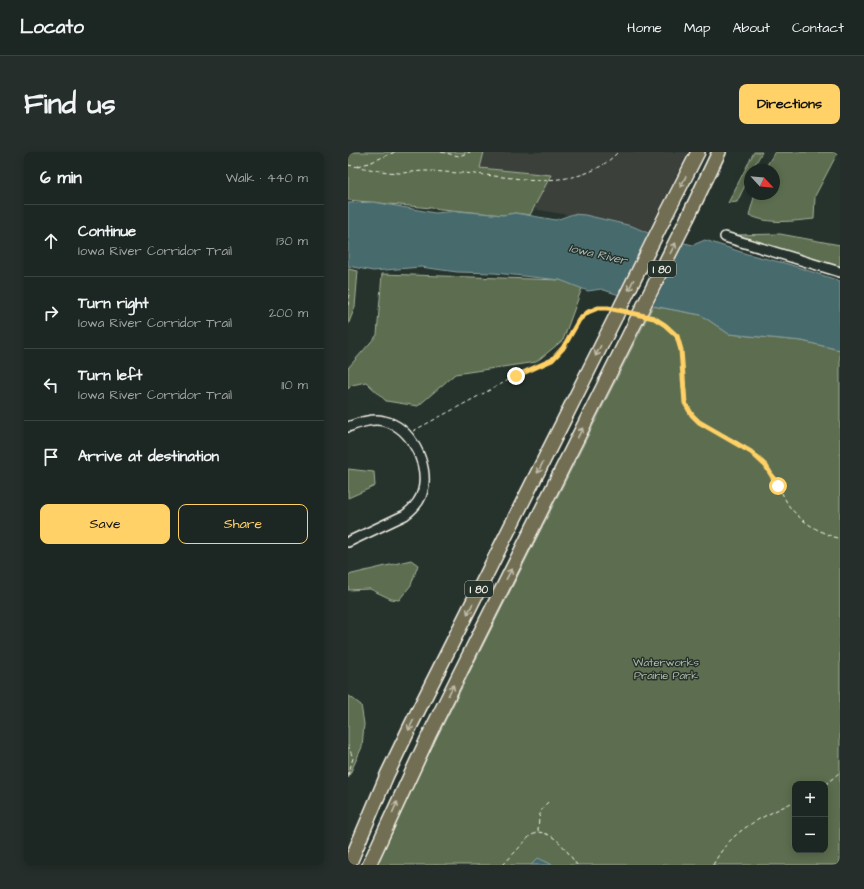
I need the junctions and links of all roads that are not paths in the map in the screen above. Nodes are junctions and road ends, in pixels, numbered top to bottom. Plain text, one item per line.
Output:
1 (698, 152) edge
2 (721, 152) edge
3 (725, 237) dead end
4 (840, 272) edge
5 (348, 427) edge
6 (348, 542) edge
7 (349, 865) edge
8 (370, 865) edge

1 -> 7 highway, I 80, bridge
8 -> 2 highway, I 80, bridge
3 - 4 street
5 - 6 street

